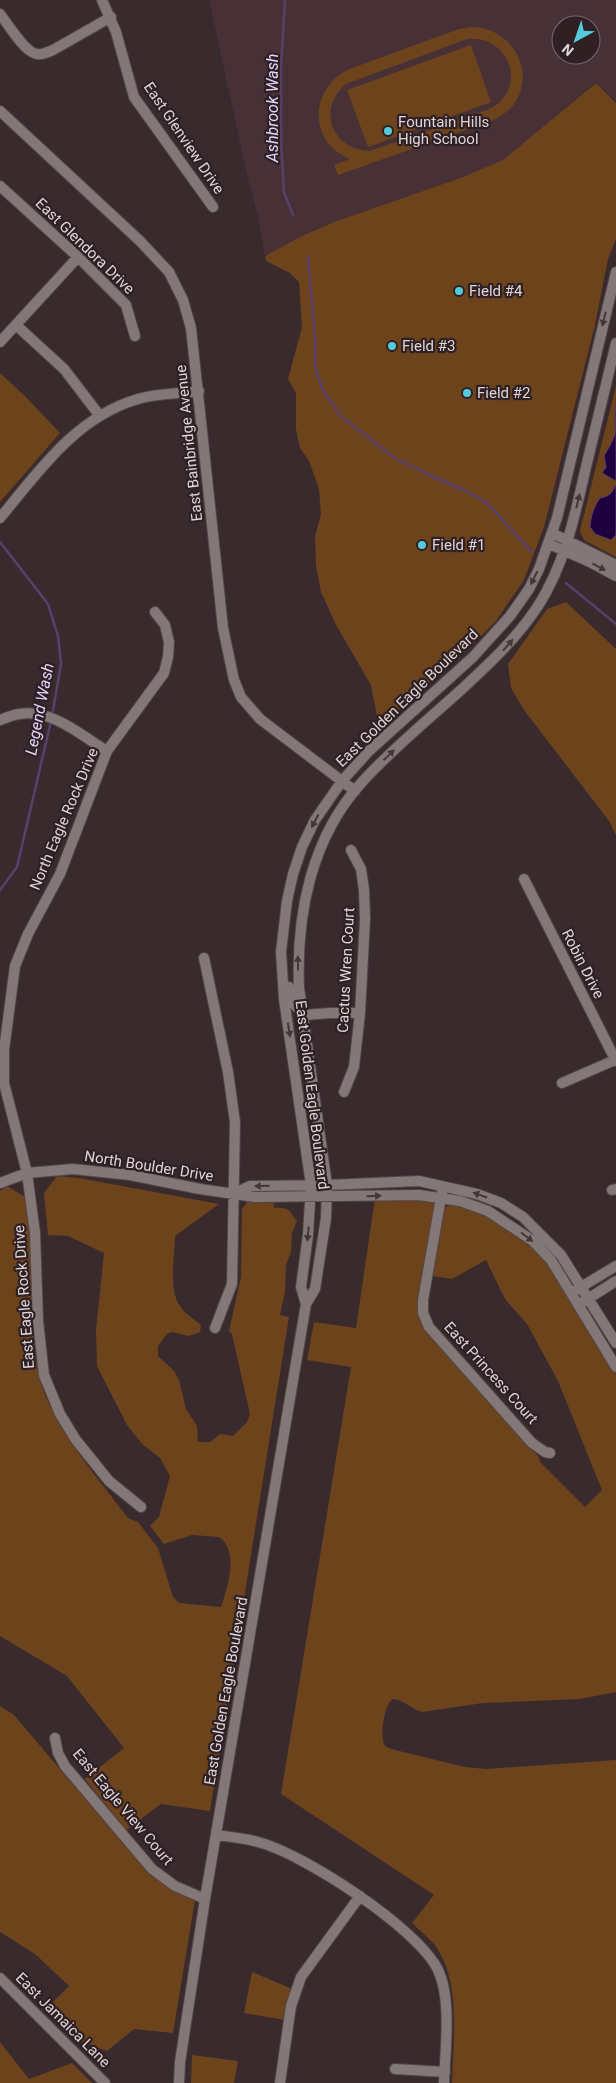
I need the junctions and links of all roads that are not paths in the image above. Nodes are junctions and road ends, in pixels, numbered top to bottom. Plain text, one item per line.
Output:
1 (102, 0) edge
2 (0, 14) edge
3 (111, 18) junction
4 (0, 111) edge
5 (0, 186) edge
6 (213, 207) dead end
7 (78, 256) junction
8 (616, 272) edge
9 (16, 325) junction
10 (135, 336) dead end
11 (0, 342) edge
12 (616, 343) edge
13 (199, 391) junction
14 (100, 416) junction
15 (0, 518) edge
16 (552, 533) junction
17 (549, 544) junction
18 (566, 545) junction
19 (616, 566) edge
20 (616, 576) edge
21 (155, 612) dead end
22 (0, 720) edge
23 (107, 751) junction
24 (342, 781) junction
25 (355, 790) junction
26 (351, 850) dead end
27 (524, 879) dead end
28 (281, 952) junction
29 (204, 958) dead end
30 (360, 1014) junction
31 (304, 1015) junction
32 (616, 1061) edge
33 (4, 1083) joint
34 (562, 1083) dead end
35 (344, 1092) dead end
36 (27, 1173) junction
37 (0, 1183) edge
38 (327, 1185) junction
39 (443, 1186) junction
40 (311, 1190) junction
41 (235, 1193) junction
42 (326, 1196) junction
43 (442, 1198) junction
44 (616, 1266) edge
45 (616, 1281) edge
46 (581, 1287) junction
47 (571, 1294) junction
48 (588, 1298) junction
49 (306, 1304) junction
50 (578, 1305) junction
51 (215, 1328) dead end
52 (616, 1343) edge
53 (616, 1367) edge
54 (550, 1453) dead end
55 (141, 1507) dead end
56 (55, 1738) dead end
57 (216, 1835) junction
58 (360, 1896) junction
59 (205, 1899) junction
60 (0, 1978) edge
61 (395, 2068) dead end
62 (445, 2072) junction
63 (105, 2083) edge
64 (179, 2083) edge
65 (280, 2083) edge
66 (444, 2083) edge

1 - 3 street, East Glenview Drive
2 - 3 street
3 - 6 street, East Glenview Drive
4 - 13 street, East Bainbridge Avenue
5 - 7 street, East Glendora Drive
7 - 9 street
7 - 10 street, East Glendora Drive
8 -> 16 street, East Golden Eagle Boulevard
9 - 11 street
9 - 14 street
18 -> 12 street, East Golden Eagle Boulevard
13 - 14 street
13 - 24 street, East Bainbridge Avenue
14 - 15 street
16 - 17 street, East Golden Eagle Boulevard
16 - 18 street
17 - 18 street
17 -> 24 street, East Golden Eagle Boulevard
18 - 19 street
18 -> 20 street
25 -> 18 street, East Golden Eagle Boulevard
21 - 23 street, North Eagle Rock Drive
22 - 23 street
23 - 33 street, North Eagle Rock Drive
24 - 25 street, East Bainbridge Avenue
24 -> 28 street, East Golden Eagle Boulevard
31 -> 25 street, East Golden Eagle Boulevard
26 - 30 street, Cactus Wren Court
27 - 32 street, Robin Drive
28 - 31 street
28 -> 40 street, East Golden Eagle Boulevard
29 - 41 street
30 - 31 street
30 - 35 street, Cactus Wren Court
31 - 38 street, East Golden Eagle Boulevard
32 - 34 street
33 - 36 street, East Eagle Rock Drive
36 - 37 street, North Boulder Drive
36 - 41 street, North Boulder Drive
36 - 55 street, East Eagle Rock Drive
38 - 39 street, North Boulder Drive
38 - 40 street, North Boulder Drive
38 - 42 street, East Golden Eagle Boulevard
39 - 43 street, East Princess Court
46 -> 39 street, North Boulder Drive
40 - 41 street, North Boulder Drive
40 - 42 street, North Boulder Drive
40 -> 49 street, East Golden Eagle Boulevard
41 - 51 street
42 -> 43 street, North Boulder Drive
42 - 49 street, East Golden Eagle Boulevard
43 -> 47 street, North Boulder Drive
43 - 54 street, East Princess Court
44 - 46 street
45 - 48 street
46 - 47 street
46 - 48 street, North Boulder Drive
47 - 50 street, North Boulder Drive
48 - 50 street
48 - 52 street, North Boulder Drive
49 - 57 street, East Golden Eagle Boulevard
50 - 53 street, North Boulder Drive
56 - 59 street, East Eagle View Court
57 - 58 street
57 - 59 street, East Golden Eagle Boulevard
58 - 62 street
58 - 65 street
59 - 64 street, East Golden Eagle Boulevard
60 - 63 street, East Jamaica Lane
61 - 62 street
62 - 66 street

